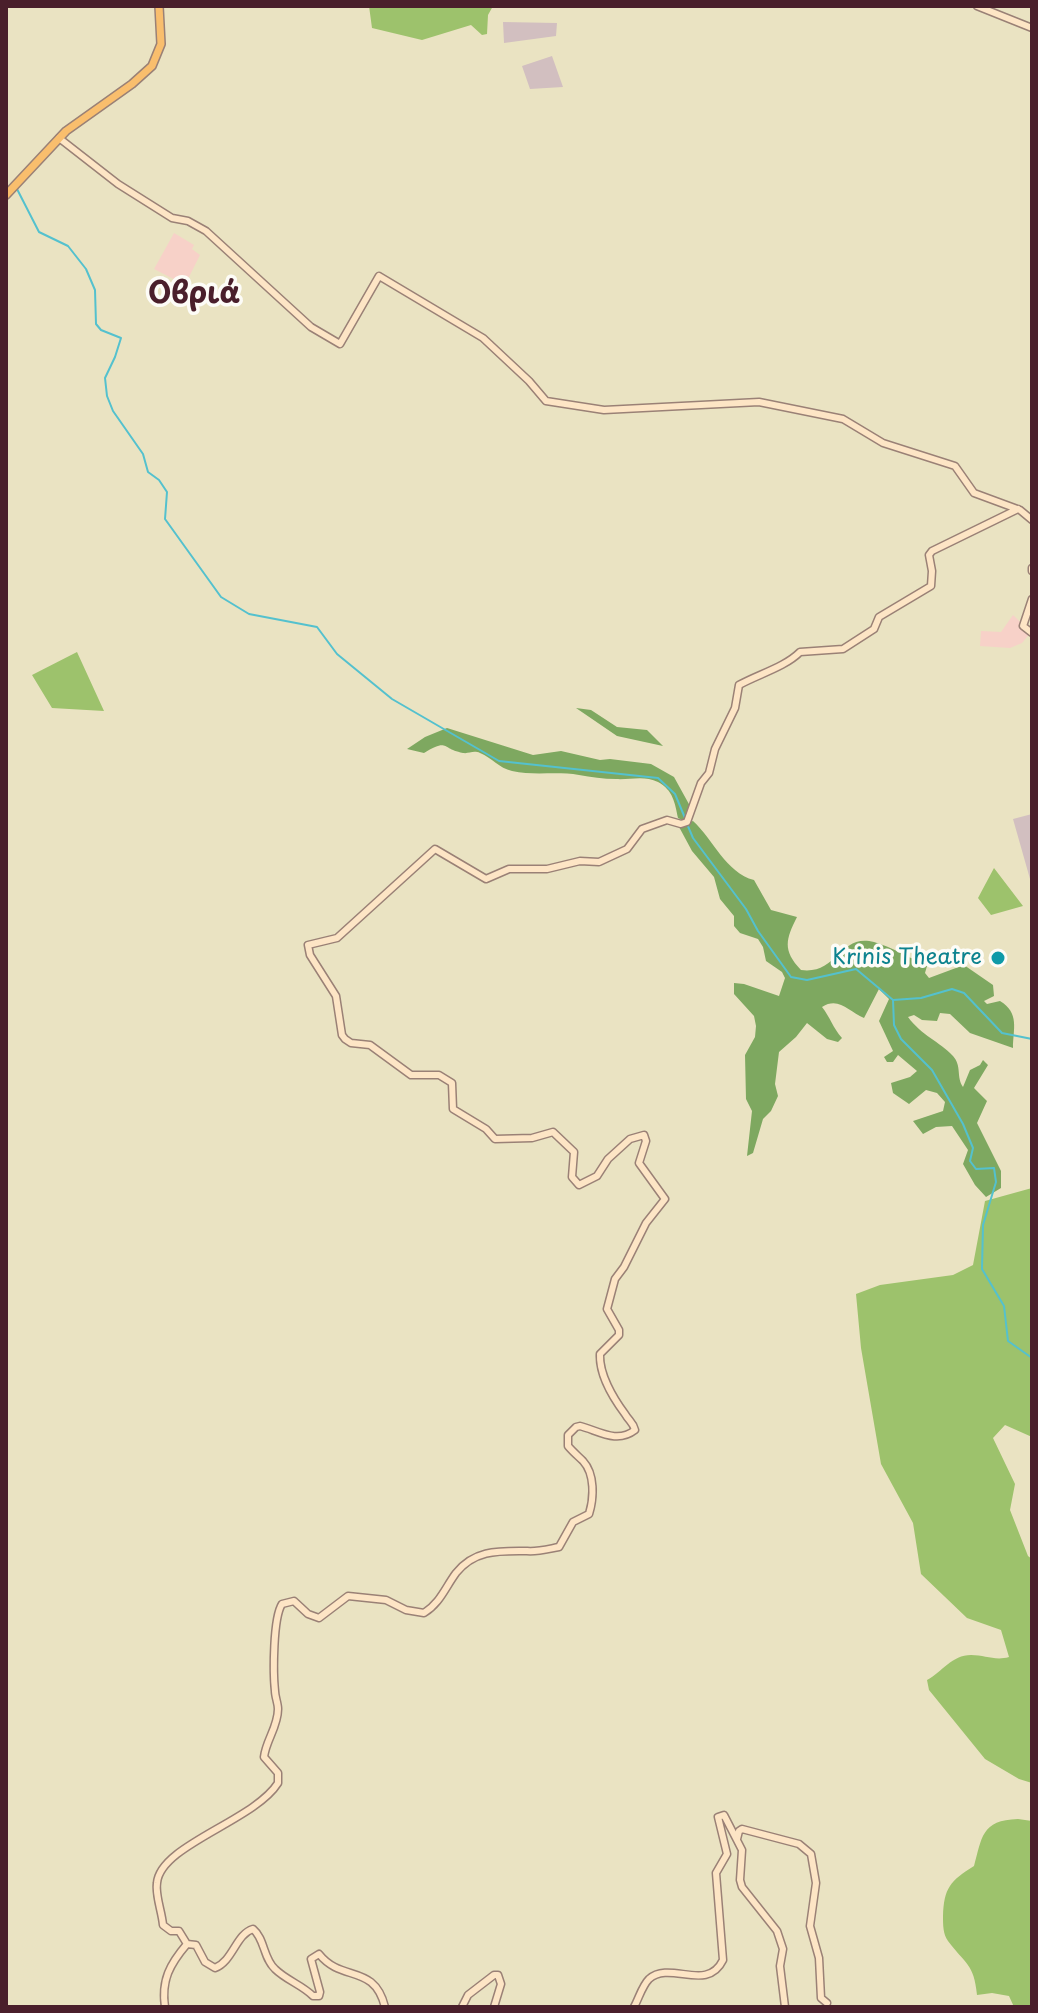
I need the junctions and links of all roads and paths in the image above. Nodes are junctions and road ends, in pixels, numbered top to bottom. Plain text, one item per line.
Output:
1 (159, 6) edge
2 (977, 6) edge
3 (1032, 28) edge
4 (59, 138) junction
5 (11, 189) edge
6 (1018, 509) junction
7 (1032, 520) edge
8 (1032, 599) edge
9 (1032, 633) edge
10 (737, 1839) junction
11 (187, 1944) junction
12 (827, 2003) dead end
13 (165, 2007) edge
14 (385, 2007) edge
15 (462, 2007) edge
16 (494, 2007) edge
17 (634, 2007) edge
18 (785, 2007) edge

1 - 4 main road
2 - 3 street
4 - 5 main road
4 - 6 street
6 - 7 street
6 - 11 street
8 - 9 street
10 - 12 street
10 - 17 street
10 - 18 street
11 - 13 street
11 - 14 street
15 - 16 street

